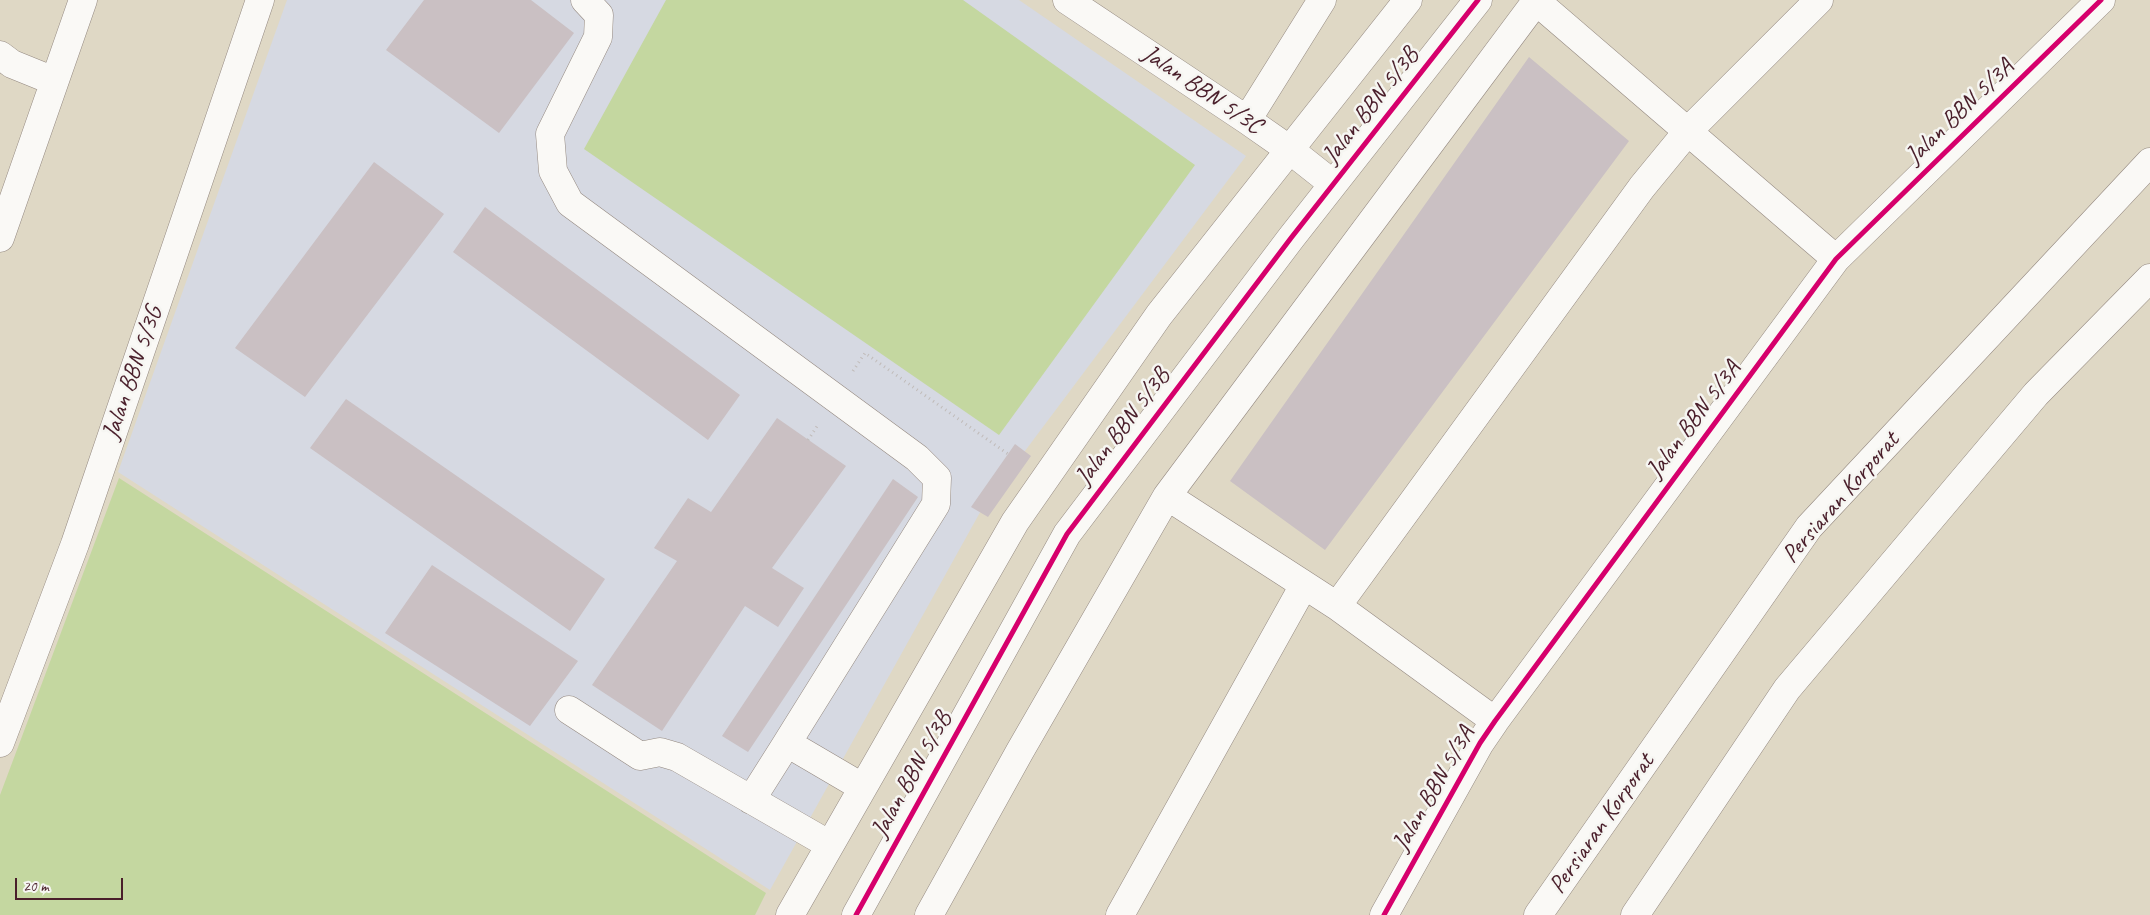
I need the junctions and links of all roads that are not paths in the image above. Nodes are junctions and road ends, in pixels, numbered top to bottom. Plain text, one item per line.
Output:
1 (83, 0) edge
2 (260, 0) edge
3 (585, 0) edge
4 (1068, 0) edge
5 (1322, 0) edge
6 (1408, 0) edge
7 (1478, 0) edge
8 (1537, 0) edge
9 (1819, 0) edge
10 (2101, 0) edge
11 (0, 55) edge
12 (54, 81) junction
13 (1247, 120) junction
14 (1688, 131) junction
15 (1290, 150) junction
16 (2150, 162) edge
17 (1333, 184) junction
18 (0, 238) edge
19 (1836, 259) junction
20 (2150, 278) edge
21 (1167, 496) junction
22 (1304, 585) junction
23 (1337, 606) junction
24 (570, 710) dead end
25 (1495, 721) junction
26 (788, 743) junction
27 (0, 744) edge
28 (862, 787) junction
29 (752, 800) junction
30 (830, 845) junction
31 (790, 915) edge
32 (856, 915) edge
33 (929, 915) edge
34 (1120, 915) edge
35 (1384, 915) edge
36 (1538, 915) edge
37 (1635, 915) edge

1 - 12 street
2 - 27 street, Jalan BBN 5/3G
3 - 26 street
4 - 13 street, Jalan BBN 5/3C
5 - 13 street
6 - 15 street, Jalan BBN 5/3B
7 - 17 street, Jalan BBN 5/3B
8 - 14 street
8 - 21 street
9 - 14 street
10 - 19 street, Jalan BBN 5/3A
11 - 12 street
12 - 18 street
13 - 15 street, Jalan BBN 5/3C
14 - 19 street
14 - 23 street
15 - 17 street, Jalan BBN 5/3C
15 - 28 street, Jalan BBN 5/3B
16 - 36 street, Persiaran Korporat
17 - 32 street, Jalan BBN 5/3B
19 - 25 street, Jalan BBN 5/3A
20 - 37 street
21 - 22 street
21 - 33 street
22 - 23 street
22 - 34 street
23 - 25 street
24 - 29 street
25 - 35 street, Jalan BBN 5/3A
26 - 28 street
26 - 29 street
28 - 30 street, Jalan BBN 5/3B
29 - 30 street
30 - 31 street, Jalan BBN 5/3B

